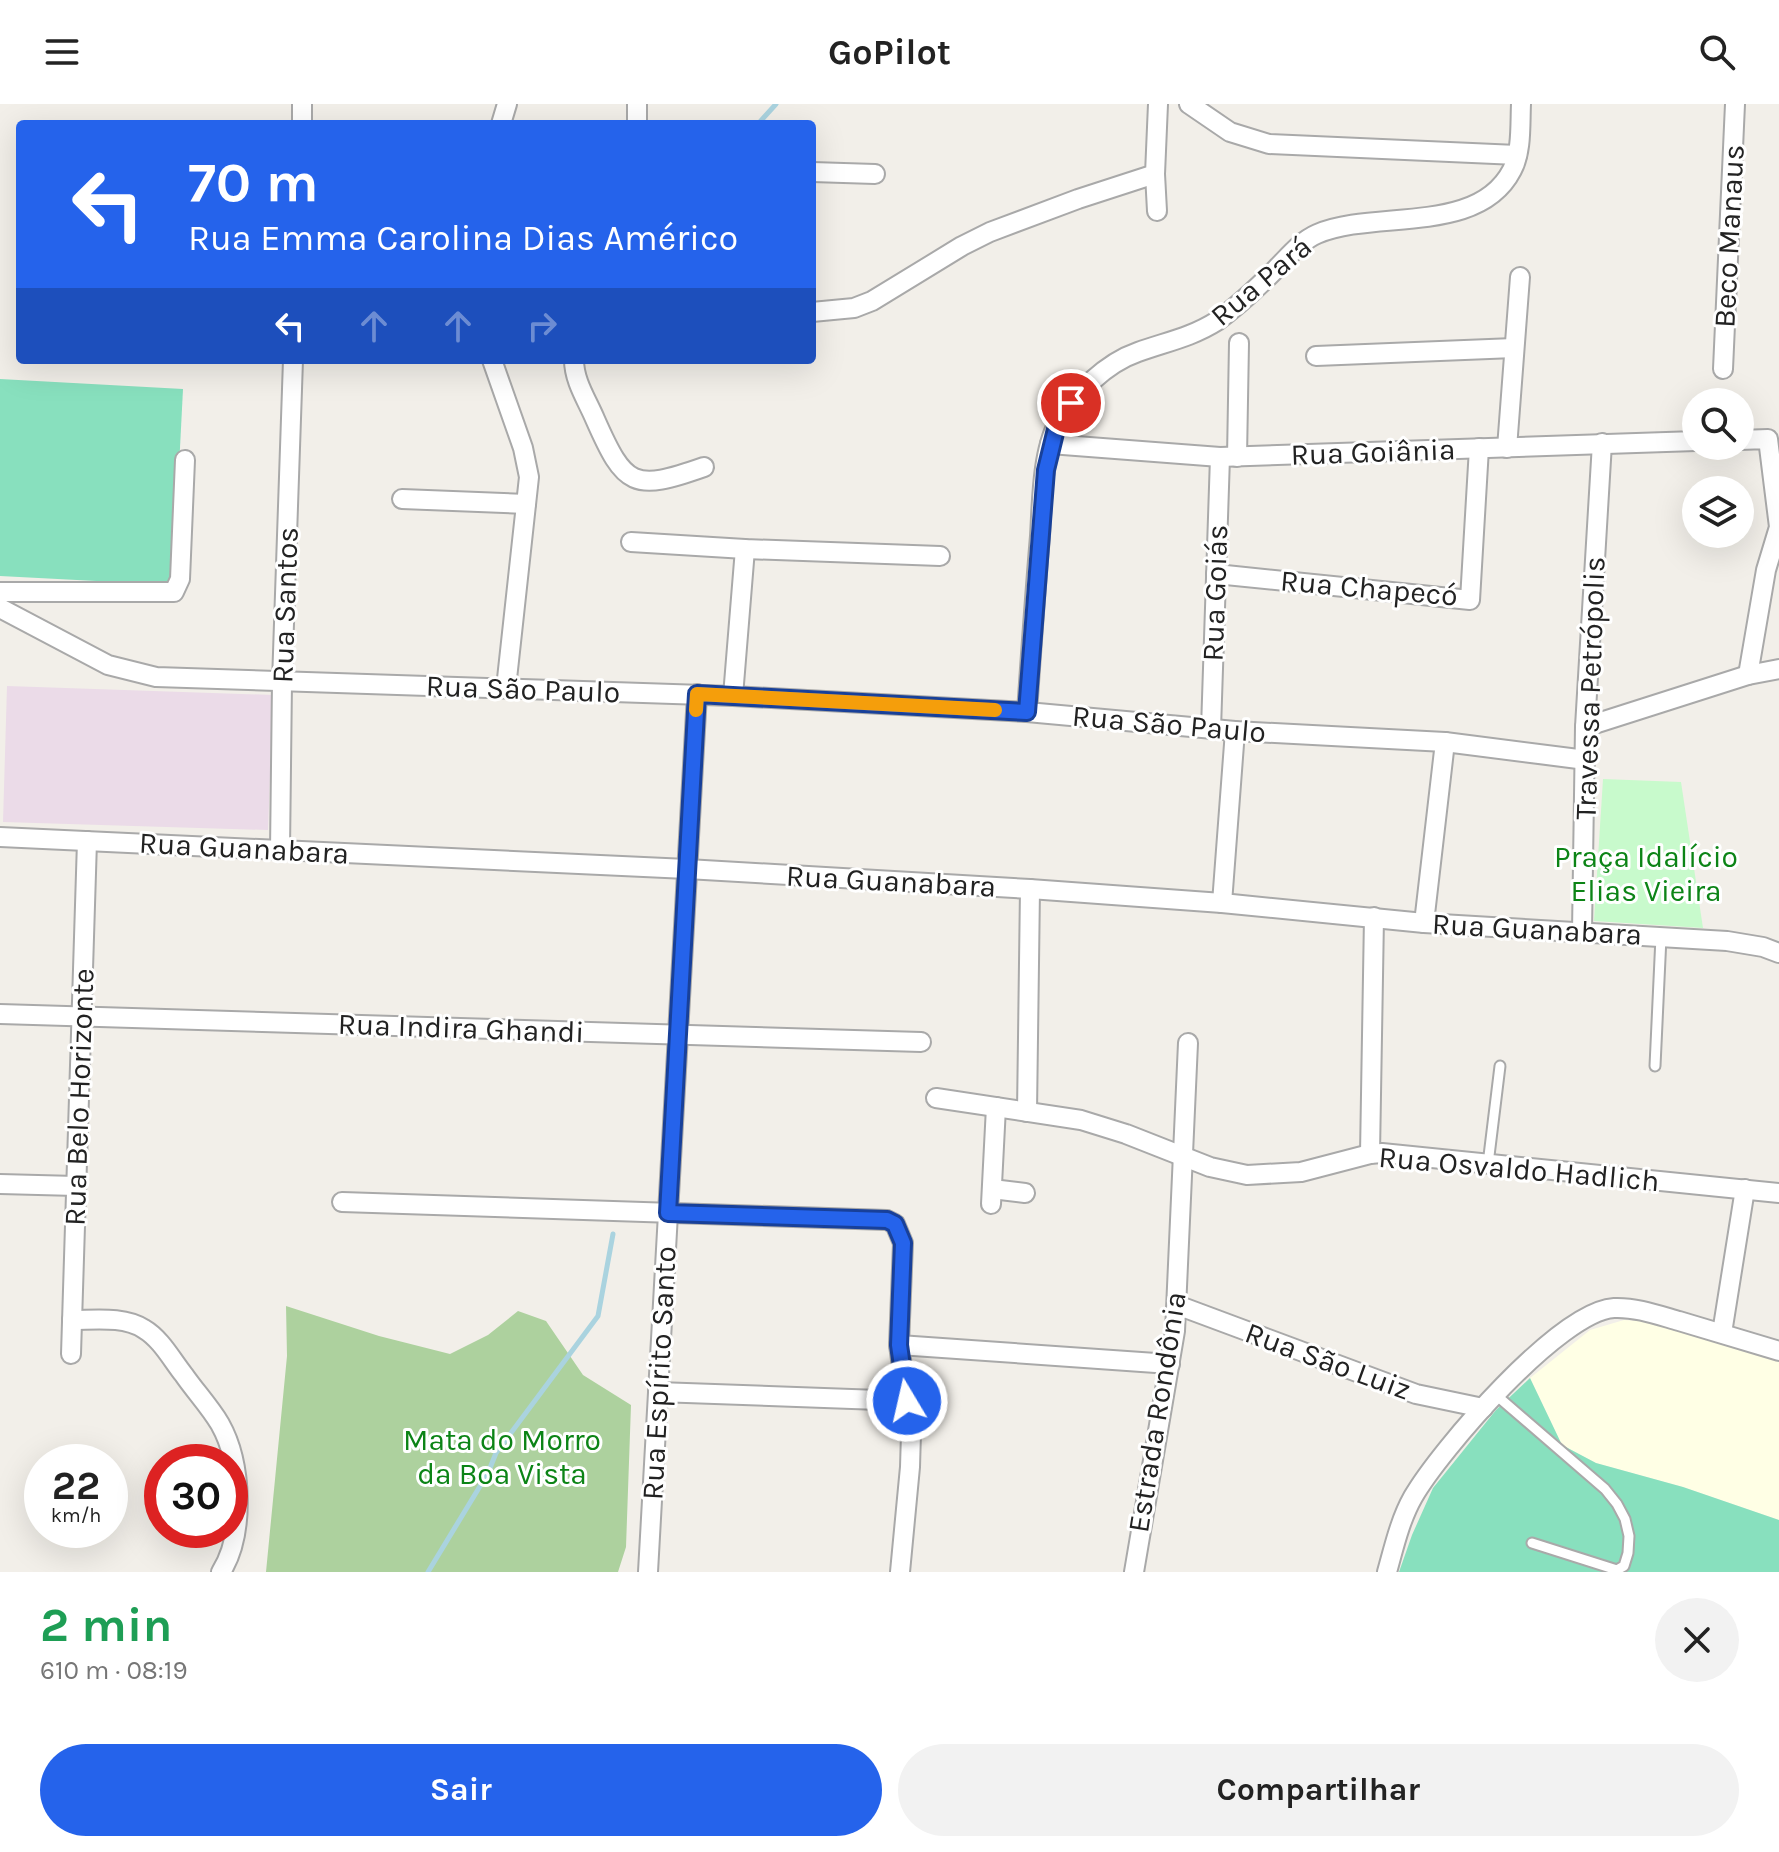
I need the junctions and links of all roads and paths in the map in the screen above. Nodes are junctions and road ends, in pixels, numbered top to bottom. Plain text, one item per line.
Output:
1 (1158, 104) edge
2 (1189, 104) edge
3 (1521, 104) edge
4 (1735, 104) edge
5 (1517, 155) junction
6 (816, 172) edge
7 (875, 174) dead end
8 (1155, 174) junction
9 (1157, 211) dead end
10 (1520, 277) dead end
11 (816, 312) edge
12 (1239, 343) dead end
13 (1514, 348) junction
14 (1316, 356) dead end
15 (293, 364) edge
16 (493, 364) edge
17 (574, 364) edge
18 (1723, 369) dead end
19 (1754, 440) edge
20 (1682, 441) edge
21 (1602, 443) junction
22 (1050, 444) junction
23 (1479, 448) junction
24 (1507, 448) junction
25 (1228, 457) junction
26 (185, 460) dead end
27 (704, 467) dead end
28 (402, 499) dead end
29 (526, 504) junction
30 (1779, 527) edge
31 (631, 542) dead end
32 (745, 549) junction
33 (940, 556) dead end
34 (1216, 574) junction
35 (0, 592) edge
36 (0, 608) edge
37 (1779, 669) edge
38 (1748, 675) junction
39 (282, 682) junction
40 (506, 688) junction
41 (697, 694) junction
42 (733, 696) junction
43 (1027, 712) junction
44 (1585, 727) junction
45 (1211, 729) junction
46 (1235, 731) junction
47 (1445, 742) junction
48 (1586, 760) junction
49 (0, 837) edge
50 (87, 841) junction
51 (280, 850) junction
52 (687, 869) junction
53 (1030, 889) junction
54 (1222, 903) junction
55 (1374, 917) junction
56 (1424, 923) junction
57 (1582, 932) junction
58 (1661, 937) junction
59 (1779, 953) edge
60 (0, 1014) edge
61 (81, 1017) junction
62 (678, 1035) junction
63 (921, 1042) dead end
64 (1188, 1043) dead end
65 (1500, 1066) dead end
66 (1655, 1066) dead end
67 (936, 1098) dead end
68 (996, 1107) junction
69 (1027, 1112) junction
70 (1370, 1154) junction
71 (1184, 1157) junction
72 (1488, 1164) junction
73 (0, 1184) edge
74 (76, 1186) junction
75 (1745, 1189) junction
76 (1025, 1193) dead end
77 (1779, 1193) edge
78 (342, 1202) dead end
79 (668, 1213) junction
80 (1177, 1305) junction
81 (72, 1320) junction
82 (1722, 1333) junction
83 (899, 1345) junction
84 (1779, 1351) edge
85 (71, 1354) dead end
86 (1170, 1364) junction
87 (658, 1392) junction
88 (907, 1401) junction
89 (1489, 1402) junction
90 (1532, 1543) dead end
91 (221, 1572) edge
92 (648, 1572) edge
93 (900, 1572) edge
94 (1134, 1572) edge
95 (1387, 1572) edge

1 - 8 street
2 - 5 street
3 - 5 street, Rua Pará
4 - 18 street, Beco Manaus
5 - 22 street, Rua Pará
6 - 7 street
8 - 9 street
8 - 11 street
10 - 13 street
12 - 25 street, Rua Goiás
13 - 14 street
13 - 24 street
15 - 39 street, Rua Santos
16 - 29 street
17 - 27 street
19 - 30 street
20 - 21 street, Rua Goiânia
21 - 24 street, Rua Goiânia
21 - 44 street, Travessa Petrópolis
22 - 25 street, Rua Goiânia
22 - 43 street, Rua Pará
23 - 24 street, Rua Goiânia
23 - 25 street, Rua Goiânia
23 - 34 street, Rua Chapecó
25 - 34 street, Rua Goiás
26 - 35 street
28 - 29 street
29 - 40 street
30 - 38 street
31 - 32 street
32 - 33 street
32 - 42 street
34 - 45 street, Rua Goiás
36 - 39 street, Rua São Paulo
37 - 38 street
38 - 44 street
39 - 40 street, Rua São Paulo
39 - 51 street, Rua Santos
40 - 41 street, Rua São Paulo
41 - 42 street, Rua São Paulo
41 - 52 street, Rua Espírito Santo
42 - 43 street, Rua São Paulo
43 - 45 street, Rua São Paulo
44 - 48 street, Travessa Petrópolis
45 - 46 street, Rua São Paulo
46 - 47 street, Rua São Paulo
46 - 54 street
47 - 48 street, Rua São Paulo
47 - 56 street
48 - 57 street, Travessa Petrópolis
49 - 50 street, Rua Guanabara
50 - 51 street, Rua Guanabara
50 - 61 street, Rua Belo Horizonte
51 - 52 street, Rua Guanabara
52 - 53 street, Rua Guanabara
52 - 62 street, Rua Espírito Santo
53 - 54 street, Rua Guanabara
53 - 69 street
54 - 55 street, Rua Guanabara
55 - 56 street, Rua Guanabara
55 - 70 street
56 - 57 street, Rua Guanabara
57 - 58 street, Rua Guanabara
58 - 59 street, Rua Guanabara
58 - 66 lane
60 - 61 street, Rua Indira Ghandi
61 - 62 street, Rua Indira Ghandi
61 - 74 street, Rua Belo Horizonte
62 - 63 street, Rua Indira Ghandi
62 - 79 street, Rua Espírito Santo
64 - 71 street, Estrada Rondônia
65 - 72 lane
67 - 68 street, Rua Osvaldo Hadlich
68 - 69 street, Rua Osvaldo Hadlich
68 - 76 street
69 - 71 street, Rua Osvaldo Hadlich
70 - 71 street, Rua Osvaldo Hadlich
70 - 72 street, Rua Osvaldo Hadlich
71 - 80 street, Estrada Rondônia
72 - 75 street, Rua Osvaldo Hadlich
73 - 74 street
74 - 81 street, Rua Belo Horizonte
75 - 77 street, Rua Osvaldo Hadlich
75 - 82 street
78 - 79 street
79 - 83 street
79 - 87 street, Rua Espírito Santo
80 - 86 street, Estrada Rondônia
80 - 89 street, Rua São Luiz
81 - 85 street, Rua Belo Horizonte
81 - 91 street
82 - 84 street
82 - 89 street
83 - 86 street
83 - 88 street
86 - 94 street, Estrada Rondônia
87 - 88 street
87 - 92 street, Rua Espírito Santo
88 - 93 street
89 - 90 lane
89 - 95 street

